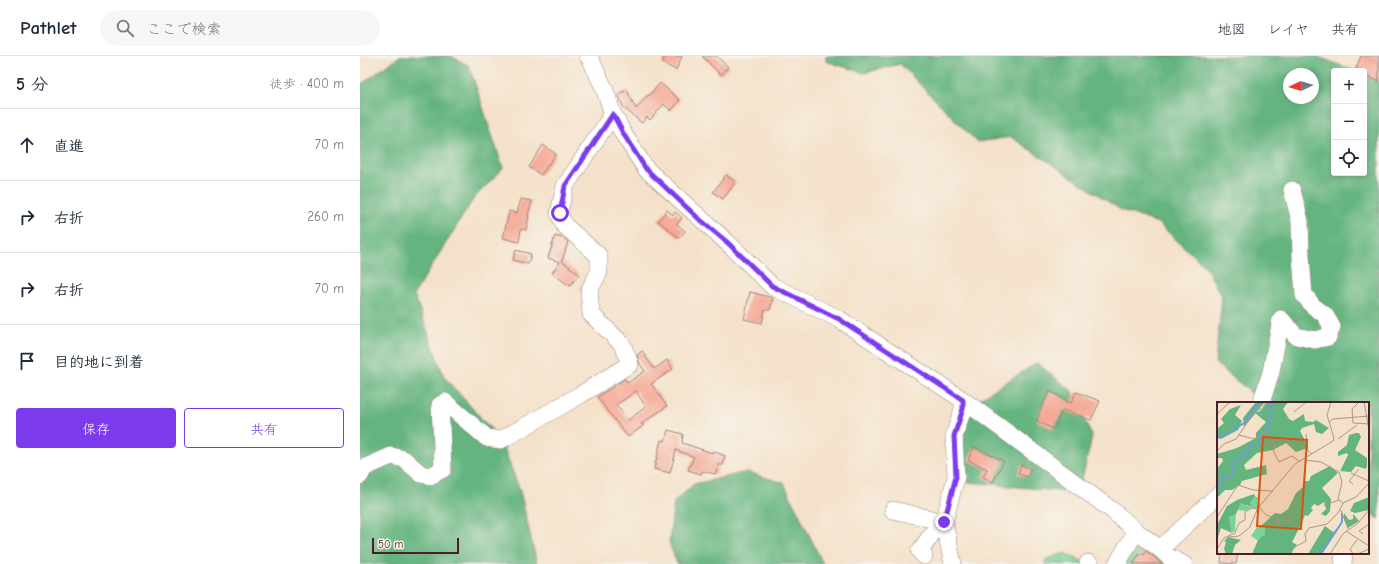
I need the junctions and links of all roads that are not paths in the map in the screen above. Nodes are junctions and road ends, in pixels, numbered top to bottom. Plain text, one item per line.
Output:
1 (591, 57) edge
2 (613, 114) junction
3 (1292, 190) dead end
4 (963, 400) junction
5 (1261, 402) edge
6 (360, 476) edge
7 (1217, 496) edge
8 (893, 510) dead end
9 (943, 521) junction
10 (1136, 531) junction
11 (1160, 549) junction
12 (1344, 554) edge
13 (924, 556) dead end
14 (953, 564) edge
15 (1116, 564) edge
16 (1183, 564) edge
17 (1343, 564) edge

1 - 2 street
2 - 4 street
2 - 6 street
3 - 5 street
4 - 9 street
4 - 10 street
7 - 11 street
8 - 9 street
9 - 13 street
9 - 14 street
10 - 11 street
10 - 15 street
11 - 16 street
12 - 17 street

